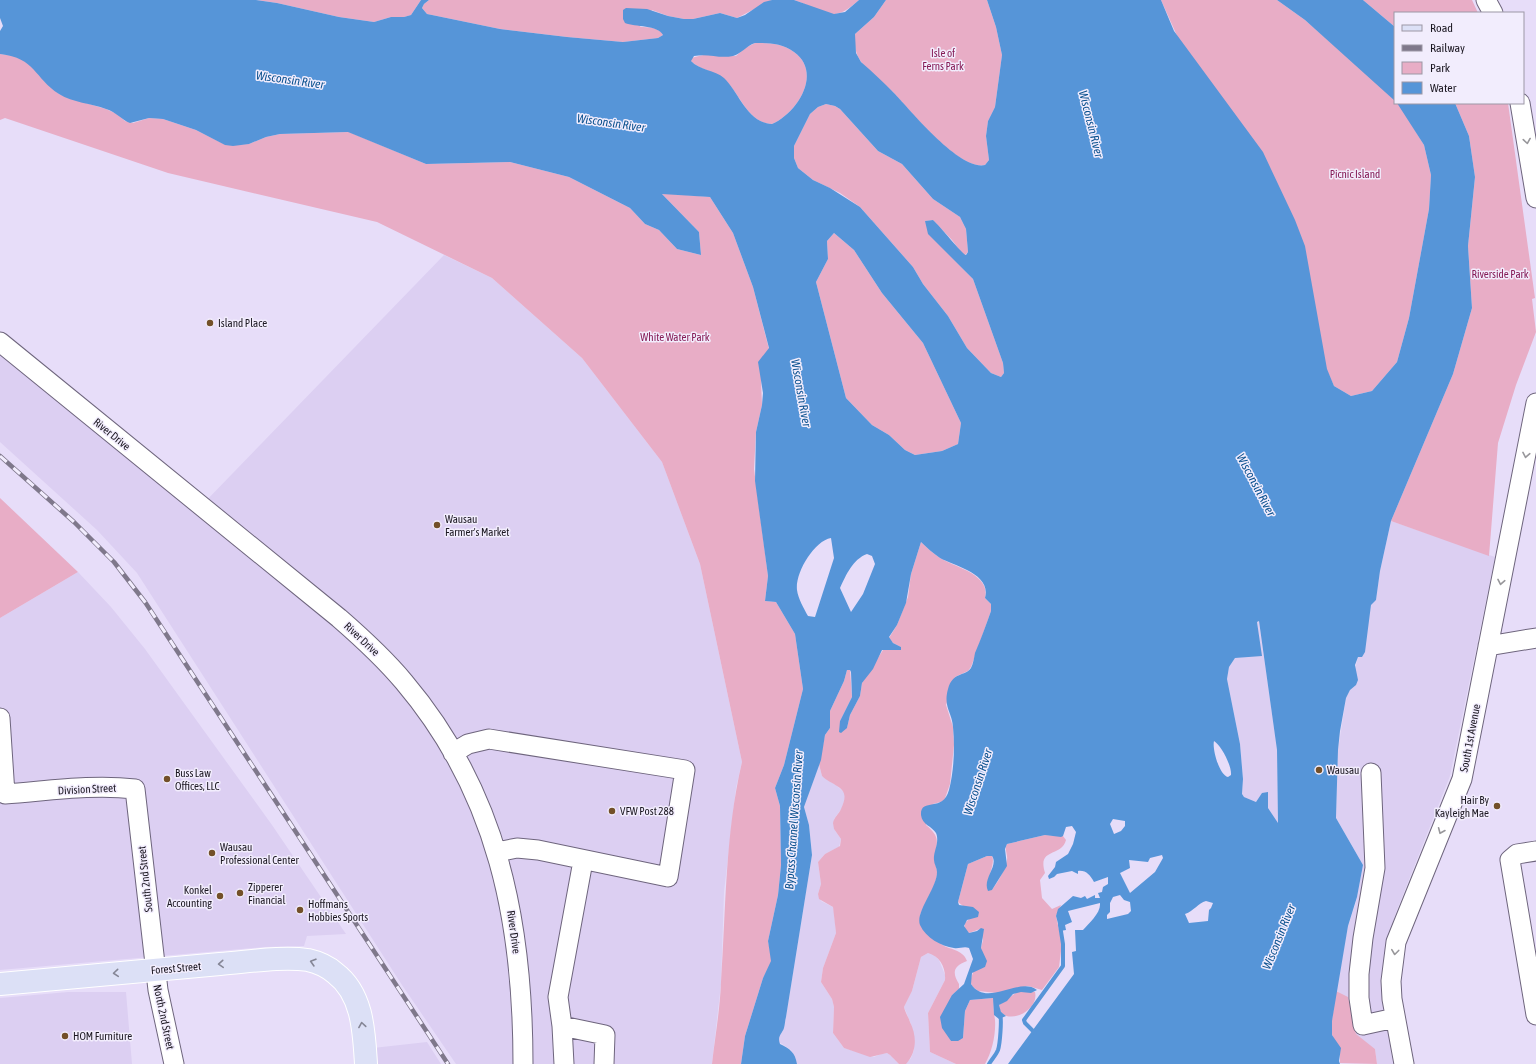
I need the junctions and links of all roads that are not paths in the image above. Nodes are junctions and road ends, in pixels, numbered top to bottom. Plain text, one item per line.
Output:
1 (1486, 0) edge
2 (1492, 12) edge
3 (1520, 104) edge
4 (1536, 198) edge
5 (0, 342) edge
6 (1536, 403) edge
7 (1536, 638) edge
8 (1488, 646) junction
9 (0, 718) edge
10 (453, 753) junction
11 (2, 764) edge
12 (1371, 773) dead end
13 (135, 788) joint
14 (1536, 851) edge
15 (497, 852) junction
16 (583, 861) junction
17 (155, 970) junction
18 (0, 984) edge
19 (1536, 1015) edge
20 (1395, 1018) junction
21 (562, 1026) junction
22 (174, 1064) edge
23 (366, 1064) edge
24 (523, 1064) edge
25 (564, 1064) edge
26 (604, 1064) edge
27 (1404, 1064) edge

1 - 2 street
3 -> 4 street
5 - 10 street, River Drive
6 -> 8 street, South 1st Avenue
7 - 8 street
8 -> 20 street, South 1st Avenue
9 - 11 street
10 - 15 street, River Drive
10 - 16 street
11 - 13 street, Division Street
12 - 20 street
13 - 17 street, South 2nd Street
14 - 19 street
15 - 16 street
15 - 24 street, River Drive
16 - 21 street
17 -> 18 main road, Forest Street
17 - 22 street, North 2nd Street
23 -> 17 main road, Forest Street
20 - 27 street, South 1st Avenue
21 - 25 street
21 - 26 street

